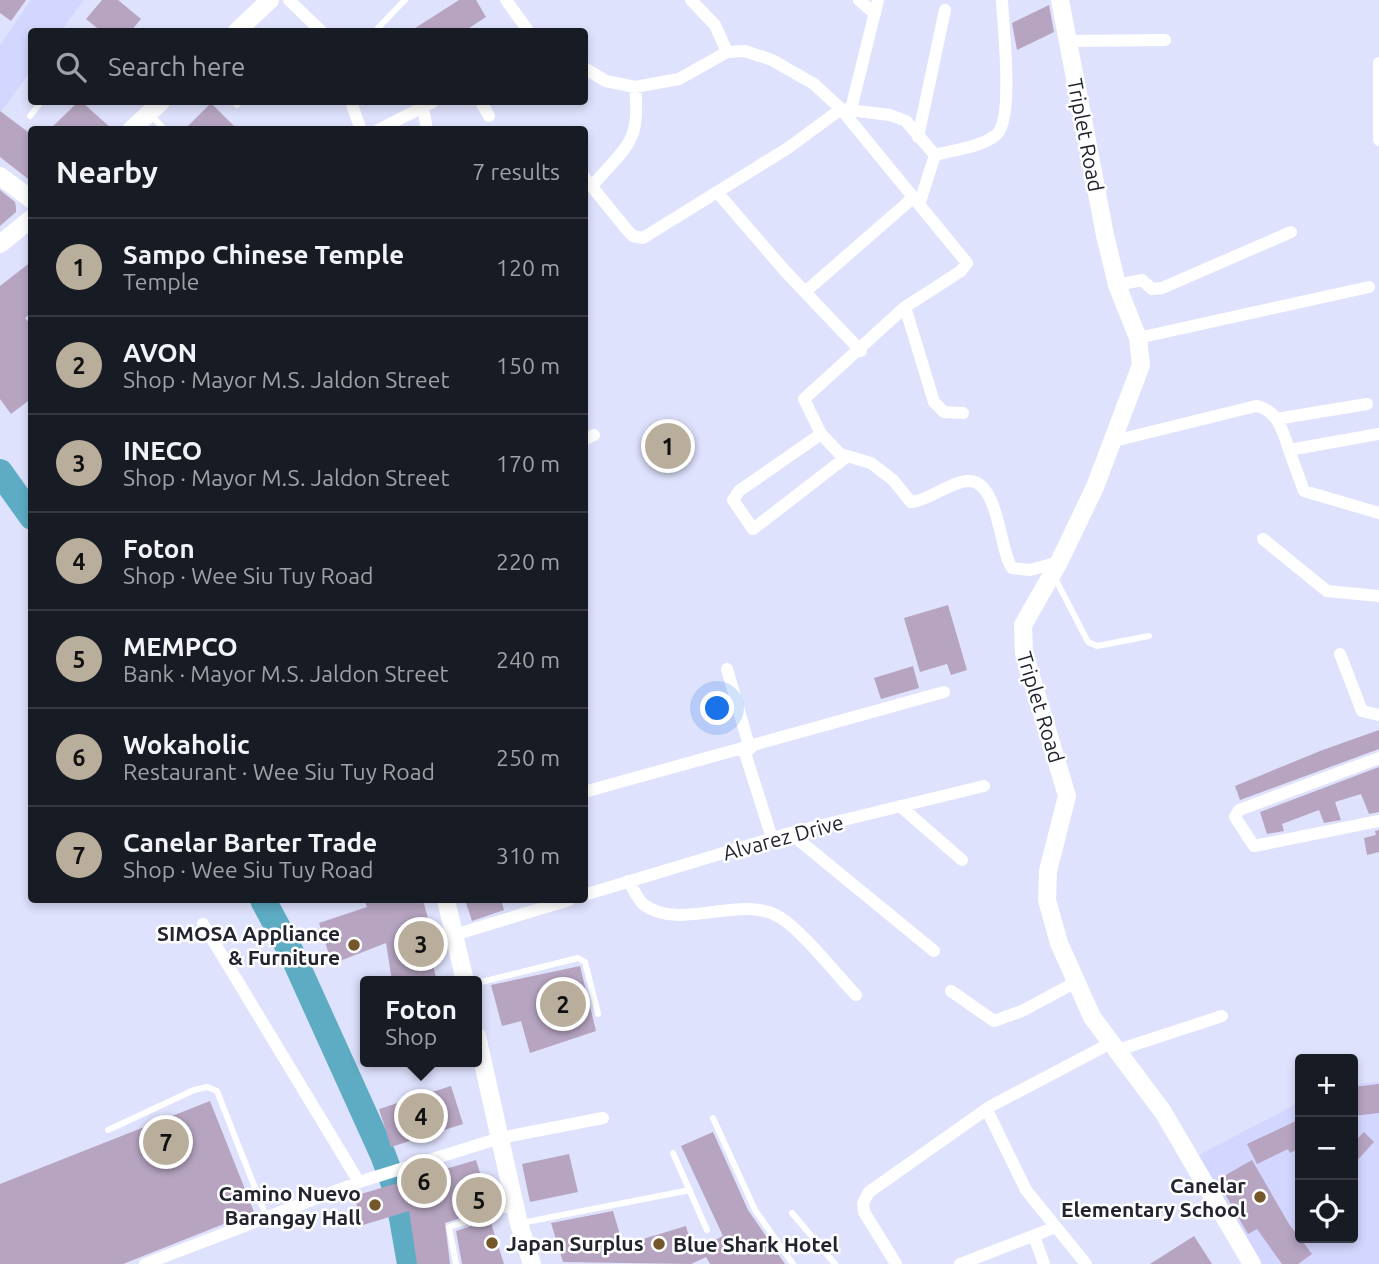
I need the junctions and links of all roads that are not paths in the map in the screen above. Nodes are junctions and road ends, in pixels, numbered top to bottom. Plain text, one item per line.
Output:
1 (289, 0) edge
2 (405, 0) edge
3 (506, 0) edge
4 (691, 0) edge
5 (859, 0) edge
6 (878, 0) edge
7 (1002, 0) edge
8 (1060, 0) edge
9 (260, 3) edge
10 (945, 10) dead end
11 (875, 14) junction
12 (239, 28) edge
13 (318, 28) edge
14 (378, 28) edge
15 (527, 28) edge
16 (1166, 40) dead end
17 (1068, 41) junction
18 (727, 52) junction
19 (1379, 63) edge
20 (588, 70) edge
21 (635, 87) junction
22 (39, 105) edge
23 (157, 105) edge
24 (158, 105) edge
25 (352, 105) edge
26 (426, 105) edge
27 (428, 105) edge
28 (483, 105) edge
29 (846, 109) junction
30 (30, 116) dead end
31 (489, 116) dead end
32 (135, 126) edge
33 (164, 126) edge
34 (360, 126) edge
35 (386, 126) edge
36 (427, 126) edge
37 (918, 137) junction
38 (1379, 141) edge
39 (935, 156) junction
40 (0, 176) edge
41 (589, 181) edge
42 (717, 192) junction
43 (28, 197) edge
44 (917, 199) junction
45 (28, 221) edge
46 (1291, 232) dead end
47 (0, 244) edge
48 (1116, 285) junction
49 (1369, 287) dead end
50 (805, 292) junction
51 (905, 307) junction
52 (1138, 338) junction
53 (860, 351) junction
54 (1367, 404) dead end
55 (963, 413) dead end
56 (1276, 419) junction
57 (821, 434) junction
58 (1379, 435) edge
59 (1114, 441) junction
60 (1289, 450) junction
61 (845, 458) junction
62 (1379, 513) edge
63 (1263, 539) dead end
64 (1056, 568) junction
65 (1379, 596) edge
66 (1149, 636) dead end
67 (1340, 654) dead end
68 (727, 668) dead end
69 (944, 692) dead end
70 (1379, 715) edge
71 (747, 749) junction
72 (1379, 758) edge
73 (984, 786) dead end
74 (588, 791) edge
75 (900, 806) junction
76 (1379, 821) edge
77 (790, 833) junction
78 (772, 838) junction
79 (962, 860) dead end
80 (628, 881) junction
81 (588, 894) edge
82 (447, 903) edge
83 (559, 903) edge
84 (203, 924) dead end
85 (454, 935) junction
86 (934, 951) dead end
87 (464, 976) edge
88 (482, 981) edge
89 (1076, 982) junction
90 (951, 992) dead end
91 (856, 995) dead end
92 (598, 1014) dead end
93 (1222, 1016) dead end
94 (1112, 1047) junction
95 (482, 1058) edge
96 (987, 1110) junction
97 (603, 1118) dead end
98 (713, 1118) dead end
99 (108, 1130) dead end
100 (500, 1138) junction
101 (673, 1153) dead end
102 (359, 1182) junction
103 (690, 1190) junction
104 (792, 1213) dead end
105 (517, 1215) junction
106 (266, 1216) junction
107 (1056, 1227) junction
108 (707, 1230) dead end
109 (1034, 1236) junction
110 (145, 1264) edge
111 (456, 1264) edge
112 (532, 1264) edge
113 (793, 1264) edge
114 (835, 1264) edge
115 (896, 1264) edge
116 (960, 1264) edge
117 (1044, 1264) edge
118 (1086, 1264) edge
119 (1252, 1264) edge

1 - 13 street
2 - 14 lane
3 - 15 street
4 - 18 street
5 - 11 street
6 - 11 street
7 - 39 street
8 - 17 street, Triplet Road
9 - 12 street
10 - 37 street
11 - 29 street
16 - 17 street
17 - 48 street, Triplet Road
18 - 21 street
18 - 29 street
19 - 38 street
20 - 21 street
21 - 41 street
22 - 30 lane
23 - 32 street
24 - 33 lane
25 - 34 street
26 - 35 street
27 - 36 street
28 - 31 street
29 - 37 street
29 - 42 street
29 - 44 street
37 - 39 street
39 - 44 street
40 - 43 street
41 - 42 street
42 - 50 street
44 - 50 street
44 - 51 street
45 - 47 street
46 - 48 street
48 - 52 street, Triplet Road
49 - 52 street
50 - 53 street
51 - 53 street
51 - 55 street
52 - 59 street, Triplet Road
53 - 57 street
54 - 56 street
56 - 59 street
56 - 60 street
57 - 61 street
57 - 61 street
58 - 60 street
59 - 64 street, Triplet Road
60 - 62 street
61 - 64 street
63 - 65 street
64 - 66 lane
64 - 89 street, Triplet Road
67 - 70 street
68 - 71 street
69 - 71 street
71 - 74 street
71 - 78 street
72 - 76 street
73 - 75 street, Alvarez Drive
75 - 77 street, Alvarez Drive
75 - 79 street
77 - 78 street, Alvarez Drive
77 - 86 street
78 - 80 street, Alvarez Drive
80 - 81 street, Alvarez Drive
80 - 91 street
82 - 85 street
83 - 85 street
84 - 102 street
85 - 87 street
88 - 92 lane
89 - 90 street
89 - 94 street, Triplet Road
93 - 94 street
94 - 96 street
94 - 119 street, Triplet Road
95 - 100 street
96 - 107 street
96 - 115 street
97 - 100 street
98 - 113 lane
99 - 106 lane
100 - 102 street
100 - 105 street
101 - 103 lane
102 - 106 street
103 - 105 lane
103 - 108 lane
104 - 114 lane
105 - 111 lane
105 - 112 street
106 - 110 street
107 - 109 street
107 - 118 street
109 - 116 street
109 - 117 street

